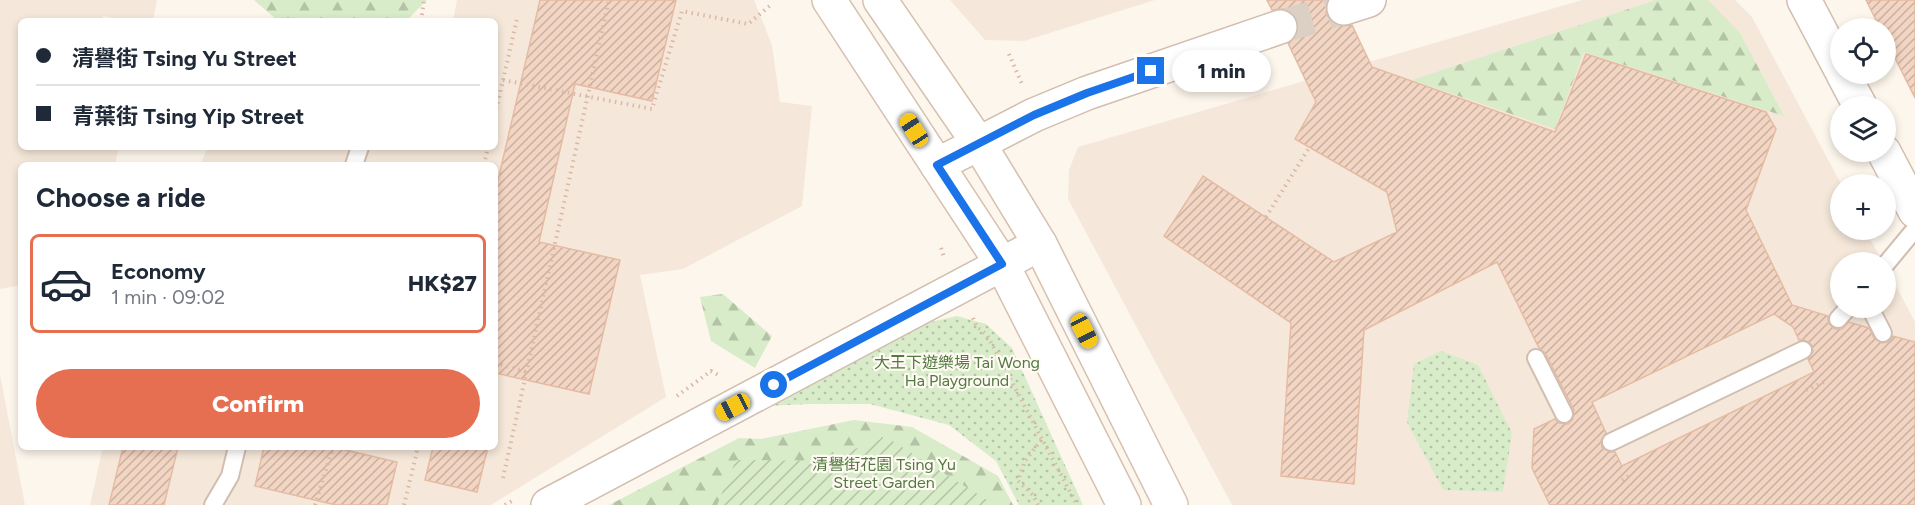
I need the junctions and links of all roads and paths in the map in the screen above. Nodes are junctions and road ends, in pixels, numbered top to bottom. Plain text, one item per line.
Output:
1 (424, 0) edge
2 (609, 0) edge
3 (829, 0) edge
4 (880, 0) edge
5 (1812, 3) edge
6 (772, 4) dead end
7 (421, 18) edge
8 (517, 19) dead end
9 (1280, 27) tunnel mouth
10 (1830, 45) edge
11 (503, 80) junction
12 (587, 98) junction
13 (498, 102) edge
14 (979, 144) junction
15 (1309, 148) dead end
16 (1889, 162) edge
17 (937, 165) junction
18 (1915, 211) edge
19 (1266, 218) dead end
20 (1915, 229) edge
21 (1040, 244) junction
22 (1896, 252) edge
23 (1002, 264) junction
24 (1875, 318) edge
25 (977, 327) dead end
26 (1883, 333) dead end
27 (1803, 350) dead end
28 (1536, 358) dead end
29 (498, 364) edge
30 (527, 372) junction
31 (1824, 382) dead end
32 (1806, 390) dead end
33 (1564, 414) dead end
34 (1042, 439) junction
35 (1611, 442) dead end
36 (236, 450) edge
37 (332, 450) edge
38 (417, 450) edge
39 (1629, 476) dead end
40 (503, 478) dead end
41 (1622, 480) dead end
42 (213, 505) edge
43 (315, 505) edge
44 (404, 505) edge
45 (548, 505) edge
46 (1038, 505) edge
47 (1077, 505) edge
48 (1124, 505) edge
49 (1171, 505) edge

1 - 7 path
2 - 12 path
3 - 17 main road
4 - 14 main road
5 - 10 main road
6 - 12 path
8 - 11 path
9 - 14 main road
11 - 12 path
11 - 13 path
12 - 30 path
14 - 17 main road
14 - 21 main road
15 - 19 path
16 - 18 main road
17 - 23 main road
20 - 22 lane
21 - 23 main road
21 - 49 main road
23 - 45 main road
23 - 48 main road
24 - 26 lane
25 - 34 path
27 - 35 lane
28 - 33 lane
29 - 30 path
30 - 40 path
31 - 32 path
34 - 46 path
34 - 47 path
36 - 42 lane
37 - 43 path
38 - 44 path
39 - 41 path

